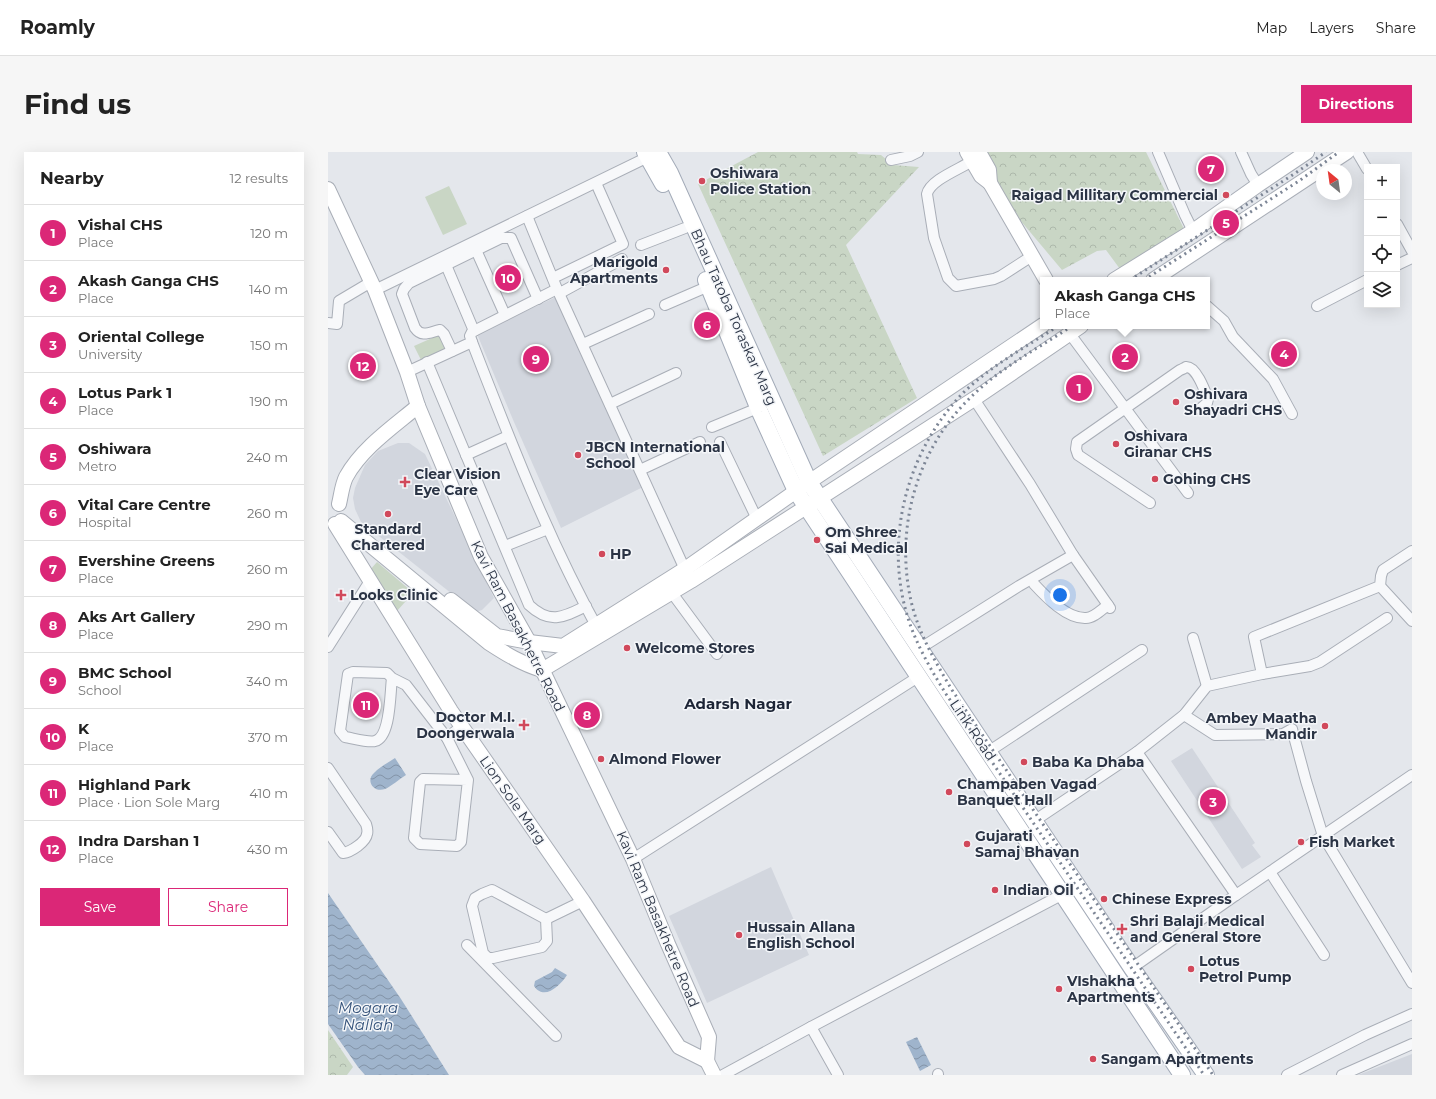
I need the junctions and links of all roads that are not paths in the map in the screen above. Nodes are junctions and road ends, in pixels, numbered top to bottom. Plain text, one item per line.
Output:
1 (918, 152) edge
2 (1158, 152) edge
3 (1241, 152) edge
4 (1307, 152) edge
5 (1347, 152) edge
6 (1357, 152) edge
7 (652, 153) edge
8 (973, 155) edge
9 (890, 160) dead end
10 (1364, 164) edge
11 (596, 183) junction
12 (1258, 185) junction
13 (328, 189) edge
14 (527, 216) junction
15 (685, 228) junction
16 (1400, 229) edge
17 (1194, 231) junction
18 (641, 245) dead end
19 (476, 250) junction
20 (1412, 251) edge
21 (1032, 256) junction
22 (1412, 258) edge
23 (622, 260) dead end
24 (1400, 264) edge
25 (446, 265) junction
26 (1044, 277) edge
27 (1119, 277) edge
28 (1163, 277) edge
29 (553, 278) junction
30 (1364, 282) edge
31 (373, 286) junction
32 (709, 286) junction
33 (559, 291) junction
34 (538, 299) junction
35 (665, 305) dead end
36 (1317, 306) dead end
37 (1210, 309) edge
38 (649, 314) dead end
39 (505, 315) junction
40 (328, 323) edge
41 (1040, 327) edge
42 (1075, 329) edge
43 (474, 331) junction
44 (472, 342) junction
45 (583, 344) junction
46 (452, 351) junction
47 (427, 362) junction
48 (407, 372) junction
49 (676, 373) dead end
50 (974, 399) junction
51 (610, 404) junction
52 (418, 406) junction
53 (758, 408) junction
54 (1125, 409) junction
55 (1200, 409) dead end
56 (1292, 414) dead end
57 (712, 427) dead end
58 (508, 436) junction
59 (700, 442) dead end
60 (720, 442) dead end
61 (466, 455) junction
62 (640, 470) junction
63 (802, 487) junction
64 (1188, 493) dead end
65 (812, 503) junction
66 (1150, 503) dead end
67 (336, 516) edge
68 (757, 519) junction
69 (548, 529) junction
70 (505, 546) junction
71 (1412, 551) edge
72 (1073, 554) junction
73 (688, 575) junction
74 (370, 581) junction
75 (1034, 584) dead end
76 (1380, 586) junction
77 (672, 593) junction
78 (586, 606) junction
79 (1387, 618) dead end
80 (1412, 621) edge
81 (598, 630) junction
82 (910, 635) junction
83 (1193, 638) dead end
84 (529, 642) junction
85 (896, 644) junction
86 (328, 647) edge
87 (919, 649) junction
88 (1142, 650) dead end
89 (717, 654) dead end
90 (542, 670) junction
91 (1262, 674) junction
92 (918, 677) junction
93 (392, 678) junction
94 (1207, 686) junction
95 (1184, 715) junction
96 (462, 726) junction
97 (447, 738) junction
98 (988, 752) junction
99 (1137, 752) junction
100 (329, 773) edge
101 (1412, 775) edge
102 (468, 780) junction
103 (1034, 821) junction
104 (328, 832) edge
105 (1323, 836) junction
106 (633, 860) junction
107 (1270, 872) junction
108 (1077, 886) junction
109 (1062, 894) junction
110 (1236, 894) junction
111 (583, 901) junction
112 (546, 919) junction
113 (467, 945) dead end
114 (1324, 955) dead end
115 (1132, 968) junction
116 (1412, 983) edge
117 (1412, 1014) edge
118 (811, 1027) junction
119 (556, 1036) dead end
120 (1412, 1044) edge
121 (707, 1061) junction
122 (714, 1075) edge
123 (723, 1075) edge
124 (838, 1075) edge
125 (1182, 1075) edge
126 (1206, 1075) edge
127 (1287, 1075) edge
128 (1342, 1075) edge

1 - 9 street
2 - 17 street
3 - 12 street
4 - 12 main road
5 - 28 main road
6 - 10 street
7 - 11 street
7 - 15 main road, Bhau Tatoba Toraskar Marg
7 - 63 main road, Bhau Tatoba Toraskar Marg
8 - 21 main road
8 - 21 street
11 - 14 street
11 - 29 street
12 - 17 main road
13 - 31 main road, Kavi Ram Basakhetre Road
14 - 29 street
14 - 31 street
15 - 18 street
15 - 32 main road, Bhau Tatoba Toraskar Marg
16 - 20 street
17 - 27 main road
19 - 25 street
19 - 34 street
19 - 39 street
21 - 26 main road
22 - 24 street
23 - 33 street
25 - 43 street
25 - 46 street
29 - 33 street
30 - 36 street
31 - 40 street
31 - 48 main road, Kavi Ram Basakhetre Road
32 - 35 street
32 - 53 main road, Bhau Tatoba Toraskar Marg
33 - 34 street
33 - 45 street
34 - 39 street
37 - 56 street
38 - 45 street
39 - 43 street
41 - 63 main road
42 - 50 main road
42 - 54 street
43 - 44 street
44 - 46 street
44 - 58 street
45 - 51 street
46 - 47 street
47 - 48 street
47 - 61 street
48 - 52 main road, Kavi Ram Basakhetre Road
49 - 51 street
50 - 65 main road
50 - 72 street
51 - 62 street
52 - 67 main road
52 - 84 main road, Kavi Ram Basakhetre Road
53 - 57 street
53 - 63 main road, Bhau Tatoba Toraskar Marg
54 - 55 street
54 - 64 street
54 - 66 street
58 - 61 street
58 - 69 street
59 - 62 street
60 - 68 street
61 - 70 street
62 - 73 street
63 - 65 main road, Link Road
63 - 68 main road
65 - 73 main road
65 - 82 main road, Link Road
65 - 85 main road, Link Road
67 - 74 main road, Lion Sole Marg
67 - 84 main road
67 - 90 main road
68 - 73 main road
69 - 70 street
69 - 78 street
70 - 78 street
71 - 76 street
72 - 75 street
72 - 87 street
73 - 77 main road
73 - 81 main road
74 - 86 street
74 - 96 main road, Lion Sole Marg
76 - 80 street
76 - 91 street
77 - 81 main road
77 - 89 street
78 - 81 street
79 - 91 street
81 - 84 main road
81 - 90 main road
82 - 85 main road
82 - 87 main road, Link Road
83 - 94 street
84 - 90 main road, Kavi Ram Basakhetre Road
85 - 92 main road, Link Road
87 - 98 main road, Link Road
88 - 98 street
90 - 106 main road, Kavi Ram Basakhetre Road
91 - 94 street
92 - 106 street
92 - 109 main road, Link Road
93 - 93 street
93 - 97 street
94 - 95 street
95 - 99 street
95 - 105 street
96 - 97 street
96 - 111 main road, Lion Sole Marg
97 - 102 street
98 - 103 main road, Link Road
99 - 103 street
99 - 110 street
100 - 104 street
101 - 105 street
102 - 102 street
103 - 108 main road, Link Road
105 - 107 street
105 - 116 street
106 - 121 main road, Kavi Ram Basakhetre Road
107 - 110 street
107 - 114 street
108 - 109 street
108 - 115 main road, Link Road
109 - 118 street
109 - 125 main road, Link Road
110 - 115 street
111 - 112 street
111 - 121 main road, Lion Sole Marg
112 - 112 street
113 - 119 street
115 - 126 main road, Link Road
117 - 127 street
118 - 123 street
118 - 124 street
120 - 128 street
121 - 122 main road

